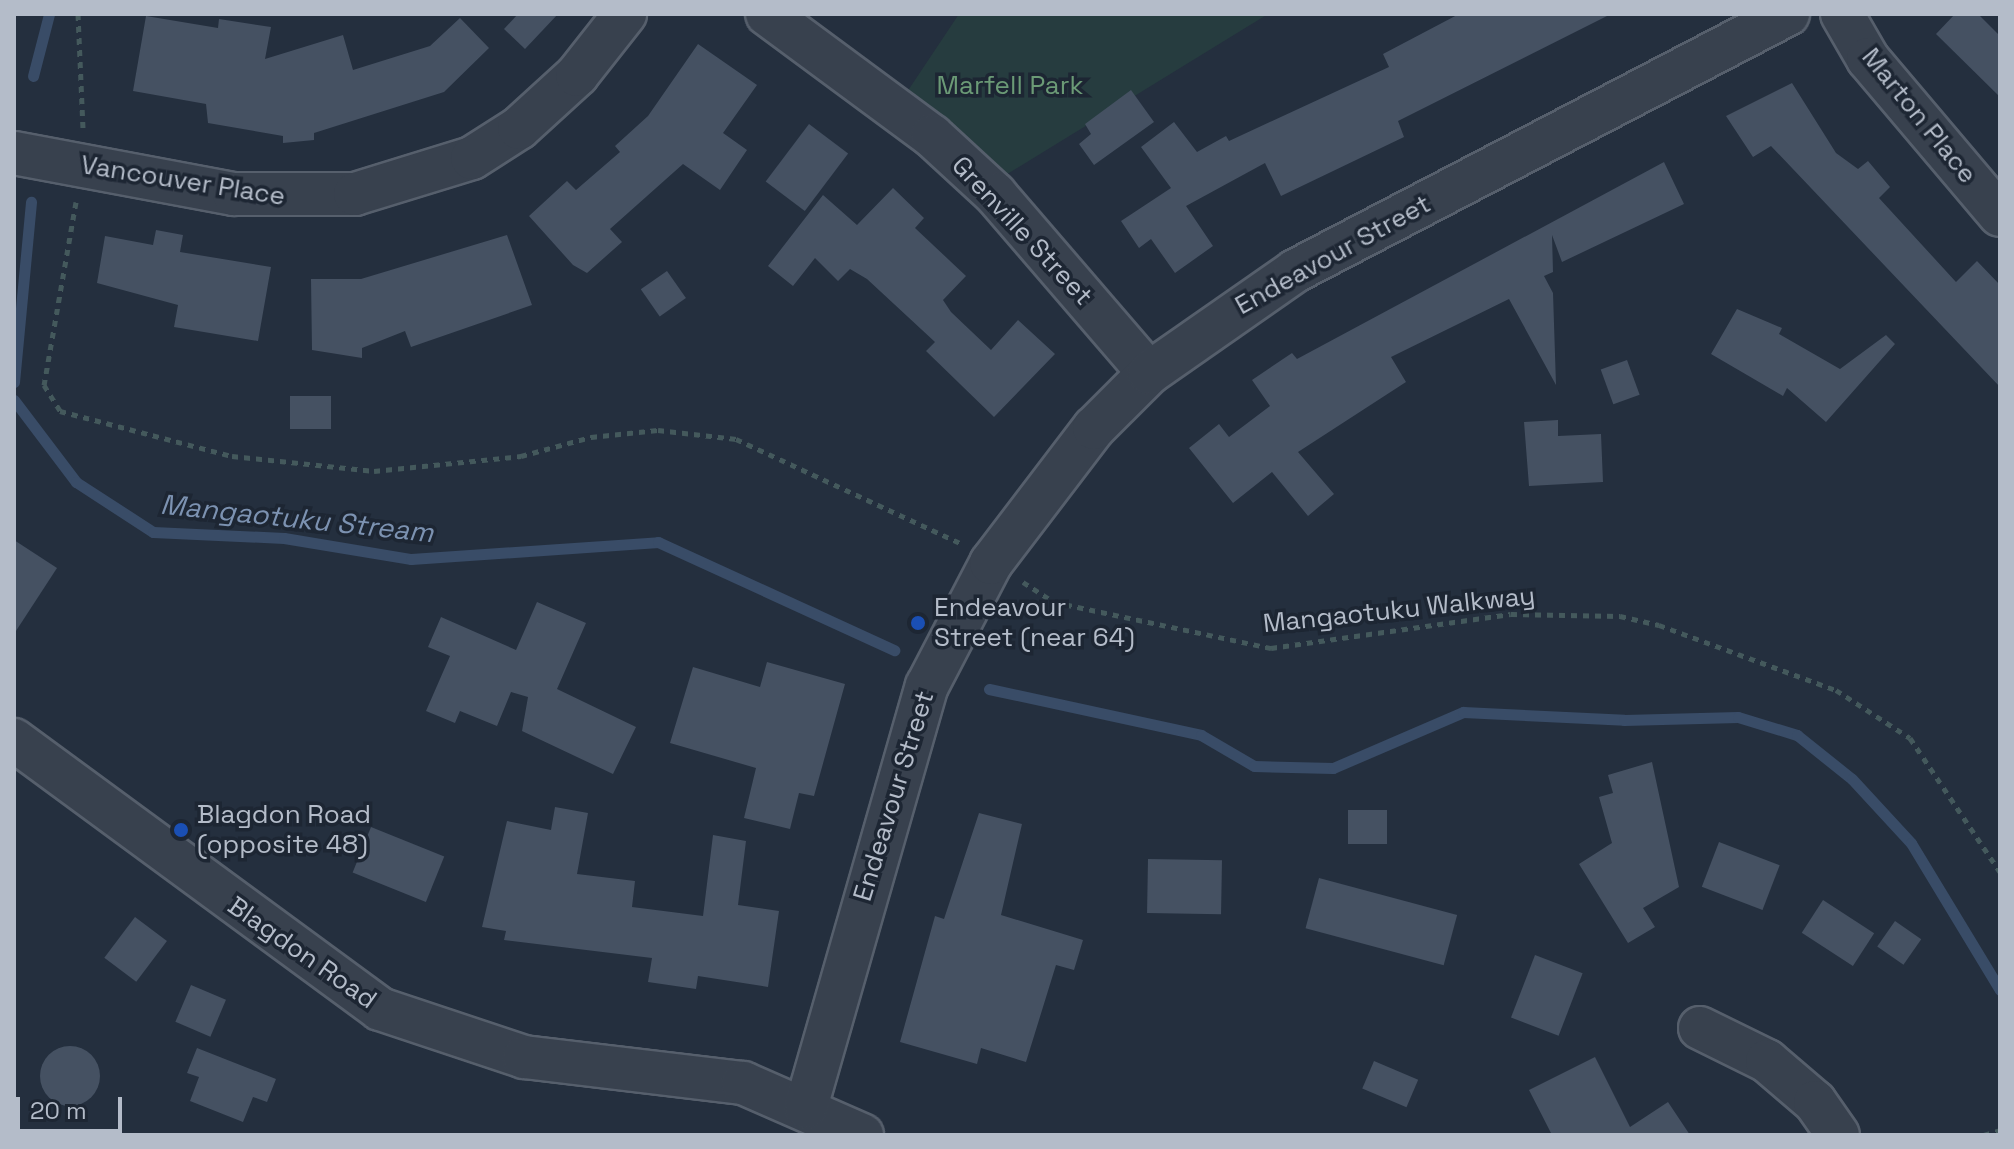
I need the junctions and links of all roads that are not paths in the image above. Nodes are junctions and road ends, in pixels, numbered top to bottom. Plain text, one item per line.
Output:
1 (625, 14) edge
2 (767, 14) edge
3 (1788, 14) edge
4 (1842, 14) edge
5 (14, 153) edge
6 (2000, 215) edge
7 (1149, 373) junction
8 (14, 740) edge
9 (1700, 1028) dead end
10 (806, 1107) junction
11 (862, 1135) edge
12 (1838, 1135) edge

1 - 5 street, Vancouver Place
2 - 7 street, Grenville Street
3 - 7 street, Endeavour Street
4 - 6 street, Marton Place
7 - 10 street, Endeavour Street
8 - 10 street, Blagdon Road
9 - 12 street
10 - 11 street, Blagdon Road

